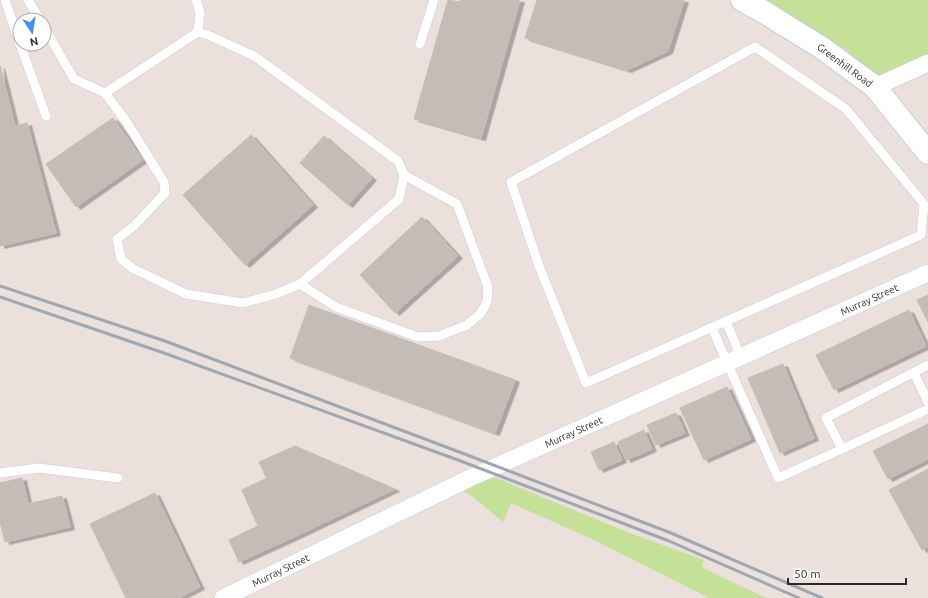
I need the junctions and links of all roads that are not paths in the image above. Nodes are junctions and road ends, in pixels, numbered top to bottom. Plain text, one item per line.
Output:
1 (6, 0) edge
2 (28, 0) edge
3 (196, 0) edge
4 (434, 0) edge
5 (742, 0) edge
6 (35, 12) edge
7 (12, 19) edge
8 (198, 32) junction
9 (52, 41) edge
10 (420, 44) dead end
11 (23, 52) edge
12 (928, 63) edge
13 (874, 87) junction
14 (104, 93) junction
15 (46, 116) dead end
16 (928, 153) edge
17 (404, 175) junction
18 (928, 272) edge
19 (300, 284) junction
20 (726, 321) junction
21 (712, 328) junction
22 (734, 360) junction
23 (928, 365) edge
24 (914, 373) junction
25 (928, 402) edge
26 (928, 409) edge
27 (842, 449) junction
28 (0, 472) edge
29 (118, 478) dead end
30 (223, 598) edge

1 - 7 lane
2 - 6 lane
3 - 8 lane
4 - 10 lane
5 - 13 street, Greenhill Road
8 - 14 lane
8 - 17 lane
9 - 14 lane
11 - 15 lane
12 - 13 street
13 - 16 street, Greenhill Road
14 - 19 lane
17 - 19 lane
17 - 19 lane
18 - 22 street, Murray Street
20 - 21 lane
20 - 21 lane
20 - 22 lane
21 - 22 lane
22 - 27 lane
22 - 30 street, Murray Street
23 - 24 lane
24 - 25 lane
24 - 27 lane
26 - 27 lane
28 - 29 lane

